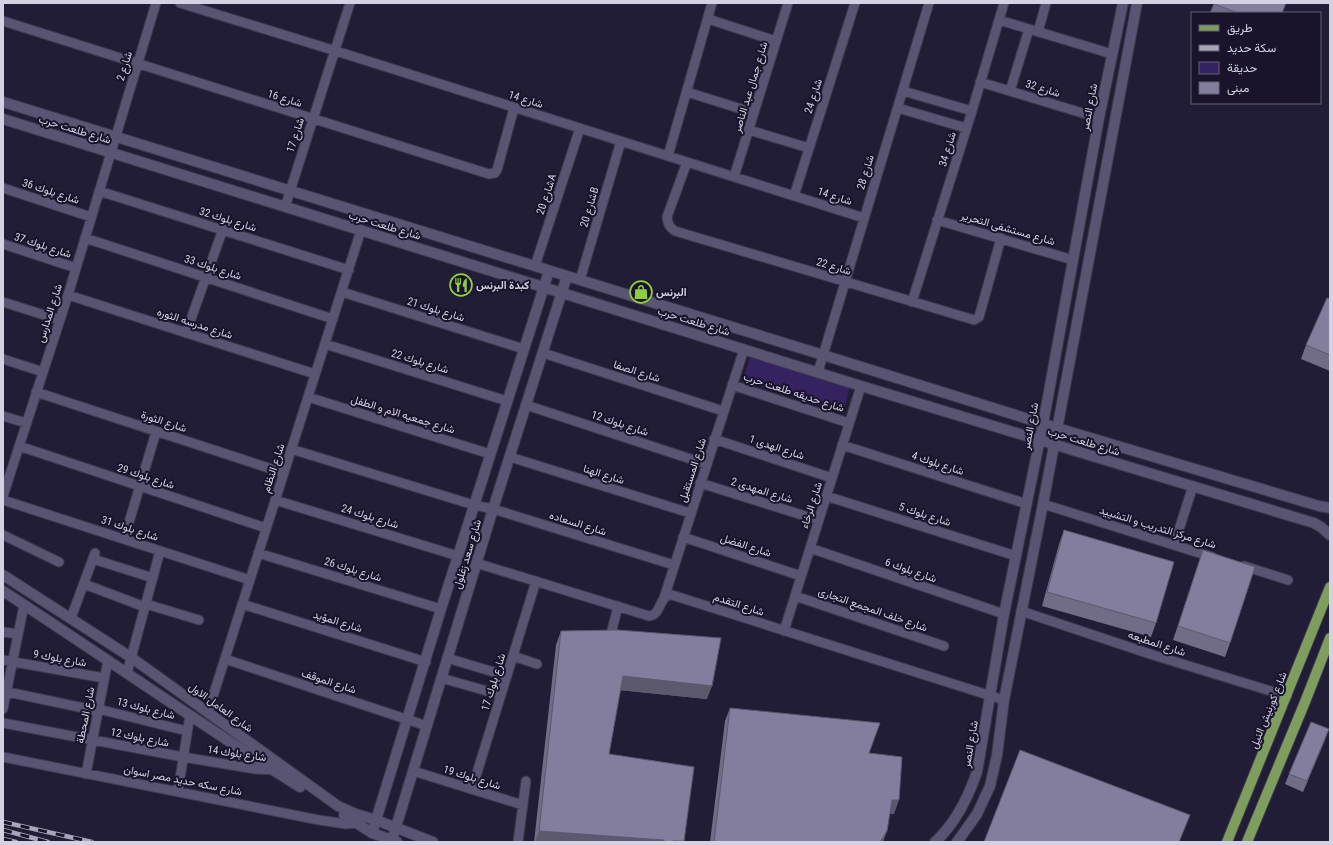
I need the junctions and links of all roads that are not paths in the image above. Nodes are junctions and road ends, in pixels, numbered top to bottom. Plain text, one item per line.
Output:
1 (156, 3) edge
2 (180, 3) edge
3 (350, 3) edge
4 (712, 3) edge
5 (788, 3) edge
6 (855, 3) edge
7 (929, 3) edge
8 (1004, 3) edge
9 (1046, 3) edge
10 (1123, 3) edge
11 (1137, 3) edge
12 (708, 19) junction
13 (999, 20) junction
14 (3, 21) edge
15 (1033, 31) junction
16 (776, 41) junction
17 (336, 51) junction
18 (1112, 54) junction
19 (136, 64) junction
20 (980, 82) junction
21 (903, 91) junction
22 (1010, 91) junction
23 (687, 92) junction
24 (3, 102) edge
25 (514, 108) junction
26 (898, 108) junction
27 (972, 111) junction
28 (754, 113) junction
29 (1099, 118) junction
30 (3, 119) edge
31 (314, 119) junction
32 (580, 128) junction
33 (966, 128) junction
34 (749, 130) junction
35 (115, 136) junction
36 (621, 141) junction
37 (809, 148) junction
38 (110, 153) junction
39 (668, 156) junction
40 (687, 162) junction
41 (734, 177) junction
42 (1088, 178) junction
43 (1105, 181) junction
44 (3, 188) edge
45 (290, 190) junction
46 (99, 191) junction
47 (794, 196) junction
48 (285, 207) junction
49 (92, 217) junction
50 (864, 218) junction
51 (937, 220) junction
52 (223, 229) junction
53 (361, 230) junction
54 (85, 238) junction
55 (1001, 238) junction
56 (3, 244) edge
57 (1073, 260) junction
58 (536, 266) junction
59 (76, 268) junction
60 (349, 270) junction
61 (549, 271) junction
62 (567, 276) junction
63 (206, 277) junction
64 (580, 280) junction
65 (845, 282) junction
66 (544, 287) junction
67 (342, 292) junction
68 (562, 292) junction
69 (68, 295) junction
70 (3, 302) edge
71 (912, 302) junction
72 (333, 319) junction
73 (60, 320) junction
74 (186, 333) junction
75 (325, 344) junction
76 (524, 349) junction
77 (744, 349) junction
78 (543, 353) junction
79 (823, 355) junction
80 (3, 359) edge
81 (43, 372) junction
82 (818, 372) junction
83 (315, 374) junction
84 (732, 385) junction
85 (861, 386) junction
86 (36, 392) junction
87 (308, 398) junction
88 (507, 401) junction
89 (526, 405) junction
90 (723, 411) junction
91 (3, 416) edge
92 (26, 423) junction
93 (849, 423) junction
94 (1043, 424) junction
95 (1057, 428) junction
96 (156, 432) junction
97 (714, 439) junction
98 (1039, 440) junction
99 (842, 444) junction
100 (1054, 444) junction
101 (19, 446) junction
102 (291, 449) junction
103 (490, 454) junction
104 (510, 457) junction
105 (706, 464) junction
106 (284, 473) junction
107 (6, 476) edge
108 (832, 478) junction
109 (700, 483) junction
110 (140, 486) junction
111 (1193, 486) junction
112 (3, 496) edge
113 (826, 496) junction
114 (3, 500) edge
115 (275, 500) junction
116 (1027, 504) junction
117 (1043, 504) junction
118 (474, 505) junction
119 (1330, 508) edge
120 (493, 509) junction
121 (690, 513) junction
122 (818, 520) junction
123 (266, 528) junction
124 (3, 535) edge
125 (1330, 535) edge
126 (683, 537) junction
127 (124, 539) junction
128 (1174, 545) junction
129 (810, 548) junction
130 (160, 551) junction
131 (258, 553) junction
132 (458, 556) junction
133 (1016, 556) junction
134 (1220, 559) edge
135 (59, 562) dead end
136 (476, 563) junction
137 (1235, 564) edge
138 (674, 565) junction
139 (3, 574) edge
140 (801, 576) junction
141 (153, 578) junction
142 (250, 580) junction
143 (1288, 580) dead end
144 (536, 581) junction
145 (84, 584) junction
146 (1330, 587) edge
147 (3, 591) edge
148 (795, 596) junction
149 (664, 598) junction
150 (242, 604) junction
151 (24, 605) junction
152 (146, 605) junction
153 (618, 606) junction
154 (441, 609) junction
155 (1021, 611) junction
156 (1004, 614) junction
157 (70, 618) junction
158 (199, 620) dead end
159 (784, 631) junction
160 (3, 632) edge
161 (18, 634) junction
162 (611, 634) edge
163 (1330, 638) edge
164 (944, 646) dead end
165 (513, 656) junction
166 (132, 658) junction
167 (447, 658) junction
168 (108, 660) junction
169 (225, 660) junction
170 (8, 661) edge
171 (426, 662) junction
172 (537, 664) dead end
173 (127, 673) junction
174 (507, 676) junction
175 (104, 678) junction
176 (441, 678) junction
177 (5, 691) edge
178 (501, 695) junction
179 (990, 696) junction
180 (1287, 696) junction
181 (1004, 700) junction
182 (3, 709) edge
183 (98, 710) junction
184 (208, 712) junction
185 (190, 715) junction
186 (408, 720) junction
187 (3, 723) edge
188 (427, 726) junction
189 (187, 731) junction
190 (92, 740) junction
191 (3, 757) edge
192 (183, 757) junction
193 (273, 770) junction
194 (288, 770) junction
195 (413, 771) junction
196 (86, 774) junction
197 (526, 781) dead end
198 (472, 790) junction
199 (178, 792) junction
200 (523, 805) junction
201 (376, 820) junction
202 (358, 823) junction
203 (396, 828) junction
204 (372, 833) junction
205 (394, 841) edge
206 (433, 842) edge
207 (518, 842) edge
208 (935, 842) edge
209 (957, 842) edge
210 (1227, 842) edge
211 (1247, 842) edge

1 - 19 street, شارع 2
2 - 17 street, شارع 14
3 - 17 street, شارع 17
4 - 12 street
5 - 16 street, شارع جمال عبد الناصر
6 - 37 street, شارع 24
7 - 21 street, شارع 28
8 - 13 street, شارع 34
9 - 15 street
10 - 18 street, شارع النصر
11 - 43 street
12 - 16 street
12 - 23 street
13 - 15 street
13 - 20 street, شارع 34
14 - 19 street, شارع 16
15 - 18 street
15 - 22 street
16 - 28 street, شارع جمال عبد الناصر
17 - 25 street, شارع 14
17 - 31 street, شارع 17
18 - 29 street, شارع النصر
19 - 31 street, شارع 16
19 - 35 street, شارع 2
20 - 22 street, شارع 32
20 - 27 street, شارع 34
21 - 26 street, شارع 28
21 - 27 street
22 - 29 street, شارع 32
23 - 28 street
23 - 39 street
24 - 35 street, شارع طلعت حرب
25 - 31 street, شارع 16
25 - 32 street, شارع 14
26 - 33 street
26 - 50 street, شارع 28
27 - 33 street, شارع 34
28 - 34 street, شارع جمال عبد الناصر
29 - 42 street, شارع النصر
30 - 38 street, شارع طلعت حرب
31 - 45 street, شارع 17
32 - 36 street, شارع 14
32 - 58 street, شارع 20A
33 - 51 street, شارع 34
34 - 37 street
34 - 41 street, شارع جمال عبد الناصر
35 - 38 street, شارع المدارس
35 - 45 street, شارع طلعت حرب
36 - 39 street, شارع 14
36 - 64 street, شارع 20B
37 - 47 street, شارع 24
38 - 46 street, شارع المدارس
38 - 48 street, شارع طلعت حرب
39 - 40 street, شارع 14
40 - 41 street, شارع 14
40 - 65 street, شارع 22
41 - 47 street, شارع 14
42 - 43 street
42 - 57 street, شارع النصر
43 - 95 street
44 - 49 street, شارع بلوك 36
45 - 48 street, شارع 17
45 - 58 street, شارع طلعت حرب
46 - 49 street, شارع المدارس
46 - 52 street, شارع بلوك 32
47 - 50 street, شارع 14
48 - 53 street, شارع طلعت حرب
49 - 54 street, شارع المدارس
50 - 65 street, شارع 28
51 - 55 street, شارع مستشفى التحرير
51 - 71 street, شارع 34
52 - 60 street, شارع بلوك 32
52 - 63 street
53 - 60 street, شارع النظام
53 - 66 street, شارع طلعت حرب
54 - 59 street, شارع المدارس
54 - 63 street, شارع بلوك 33
55 - 57 street, شارع مستشفى التحرير
55 - 71 street, شارع 22
56 - 59 street, شارع بلوك 37
57 - 94 street, شارع النصر
58 - 61 street, شارع طلعت حرب
59 - 69 street, شارع المدارس
60 - 67 street, شارع النظام
61 - 62 street, شارع طلعت حرب
61 - 66 street, شارع سعد زغلول
62 - 64 street, شارع طلعت حرب
62 - 68 street, شارع سعد زغلول
63 - 72 street, شارع بلوك 33
63 - 74 street
64 - 79 street, شارع طلعت حرب
65 - 71 street, شارع 22
65 - 79 street, شارع 28
66 - 68 street, شارع طلعت حرب
66 - 76 street, شارع سعد زغلول
67 - 72 street, شارع النظام
67 - 76 street, شارع بلوك 21
68 - 77 street, شارع طلعت حرب
68 - 78 street, شارع سعد زغلول
69 - 73 street, شارع المدارس
69 - 74 street, شارع مدرسه الثوره
70 - 73 street
72 - 75 street, شارع النظام
73 - 81 street, شارع المدارس
74 - 83 street, شارع مدرسه الثوره
75 - 83 street, شارع النظام
75 - 88 street, شارع بلوك 22
76 - 88 street, شارع سعد زغلول
77 - 82 street, شارع طلعت حرب
77 - 84 street, شارع المستقبل
78 - 89 street, شارع سعد زغلول
78 - 90 street, شارع الصفا
79 - 82 street, شارع 28
79 - 94 street, شارع طلعت حرب
80 - 81 street
81 - 86 street, شارع المدارس
82 - 85 street, شارع طلعت حرب
83 - 87 street, شارع النظام
84 - 90 street, شارع المستقبل
84 - 93 street, شارع حديقه طلعت حرب
85 - 93 street, شارع الرخاء
85 - 98 street, شارع طلعت حرب
86 - 92 street, شارع المدارس
86 - 96 street, شارع الثورة
87 - 102 street, شارع النظام
87 - 103 street, شارع جمعيه الام و الطفل
88 - 103 street, شارع سعد زغلول
89 - 104 street, شارع سعد زغلول
89 - 105 street, شارع بلوك 12
90 - 97 street, شارع المستقبل
91 - 92 street
92 - 101 street, شارع المدارس
93 - 99 street, شارع الرخاء
94 - 95 street, شارع طلعت حرب
94 - 98 street, شارع النصر
95 - 100 street
95 - 119 street, شارع طلعت حرب
96 - 106 street, شارع الثورة
96 - 110 street
97 - 105 street, شارع المستقبل
97 - 108 street, شارع الهدى 1
98 - 100 street, شارع طلعت حرب
98 - 116 street, شارع النصر
99 - 108 street, شارع الرخاء
99 - 116 street, شارع بلوك 4
100 - 111 street, شارع طلعت حرب
100 - 117 street
101 - 107 street, شارع المدارس
101 - 110 street, شارع بلوك 29
102 - 106 street, شارع النظام
102 - 118 street
103 - 118 street, شارع سعد زغلول
104 - 120 street, شارع سعد زغلول
104 - 121 street, شارع الهنا
105 - 109 street, شارع المستقبل
106 - 115 street, شارع النظام
107 - 112 street, شارع المدارس
108 - 113 street, شارع الرخاء
109 - 121 street, شارع المستقبل
109 - 122 street, شارع المهدى 2
110 - 123 street, شارع بلوك 29
110 - 127 street
111 - 125 street, شارع طلعت حرب
111 - 128 street
113 - 122 street, شارع الرخاء
113 - 133 street, شارع بلوك 5
114 - 127 street, شارع بلوك 31
115 - 123 street, شارع النظام
115 - 132 street, شارع بلوك 24
116 - 133 street, شارع النصر
117 - 128 street, شارع مركز التدريب و التشييد
117 - 155 street
118 - 120 street, شارع السعاده
118 - 132 street, شارع سعد زغلول
120 - 136 street, شارع سعد زغلول
120 - 138 street, شارع السعاده
121 - 126 street, شارع المستقبل
122 - 129 street, شارع الرخاء
123 - 131 street, شارع النظام
124 - 135 street
126 - 138 street, شارع المستقبل
126 - 140 street, شارع الفضل
127 - 130 street, شارع بلوك 31
128 - 134 street, شارع مركز التدريب و التشييد
129 - 140 street, شارع الرخاء
129 - 156 street, شارع بلوك 6
130 - 141 street
130 - 142 street, شارع بلوك 31
131 - 142 street, شارع النظام
131 - 154 street, شارع بلوك 26
132 - 154 street, شارع سعد زغلول
133 - 156 street, شارع النصر
136 - 144 street
136 - 167 street, شارع سعد زغلول
137 - 143 street
138 - 149 street, شارع المستقبل
139 - 157 street, شارع العامل الاول
140 - 148 street, شارع الرخاء
141 - 145 street
141 - 152 street
142 - 150 street, شارع النظام
144 - 153 street
144 - 165 street, شارع بلوك 17
145 - 152 street
145 - 157 street
146 - 180 main road, شارع كورنيش النيل
147 - 151 street, شارع العامل الاول
148 - 159 street, شارع الرخاء
148 - 164 street, شارع خلف المجمع التجارى
149 - 153 street
149 - 159 street, شارع التقدم
150 - 169 street, شارع النظام
150 - 171 street, شارع المؤيد
151 - 161 street
151 - 168 street, شارع العامل الاول
152 - 158 street
152 - 166 street
153 - 162 street
154 - 171 street, شارع سعد زغلول
155 - 180 street, شارع المطبعه
155 - 181 street
156 - 179 street, شارع النصر
157 - 166 street, شارع العامل الاول
159 - 179 street, شارع التقدم
160 - 161 street
161 - 170 street
163 - 211 main road
165 - 172 street
165 - 174 street, شارع بلوك 17
166 - 173 street
166 - 184 street, شارع العامل الاول
167 - 174 street
167 - 176 street, شارع سعد زغلول
168 - 173 street, شارع العامل الاول
168 - 175 street, شارع المحطة
169 - 184 street, شارع النظام
169 - 186 street, شارع الموقف
170 - 175 street, شارع بلوك 9
170 - 177 street
171 - 186 street, شارع سعد زغلول
173 - 185 street, شارع العامل الاول
174 - 178 street, شارع بلوك 17
175 - 183 street, شارع المحطة
176 - 178 street
176 - 188 street, شارع سعد زغلول
177 - 182 street
177 - 183 street, شارع بلوك 13
178 - 198 street, شارع بلوك 17
179 - 181 street, شارع التقدم
179 - 208 street, شارع النصر
180 - 210 main road, شارع كورنيش النيل
181 - 209 street
183 - 189 street, شارع بلوك 13
183 - 190 street, شارع المحطة
184 - 194 street, شارع العامل الاول
185 - 189 street
185 - 193 street, شارع العامل الاول
186 - 188 street, شارع الموقف
186 - 201 street, شارع سعد زغلول
187 - 190 street, شارع بلوك 12
188 - 195 street, شارع سعد زغلول
189 - 192 street
190 - 192 street, شارع بلوك 12
190 - 196 street, شارع المحطة
191 - 196 street, شارع سكه حديد مصر اسوان
192 - 193 street, شارع بلوك 14
192 - 199 street
193 - 194 street, شارع بلوك 14
193 - 202 street, شارع العامل الاول
194 - 201 street, شارع العامل الاول
195 - 198 street, شارع بلوك 19
195 - 203 street, شارع سعد زغلول
196 - 199 street, شارع سكه حديد مصر اسوان
197 - 200 street
198 - 200 street, شارع بلوك 19
199 - 202 street, شارع سكه حديد مصر اسوان
200 - 207 street
201 - 203 street, شارع العامل الاول
201 - 204 street, شارع سعد زغلول
202 - 204 street, شارع العامل الاول
203 - 205 street, شارع سعد زغلول
203 - 206 street, شارع العامل الاول
204 - 205 street, شارع العامل الاول

